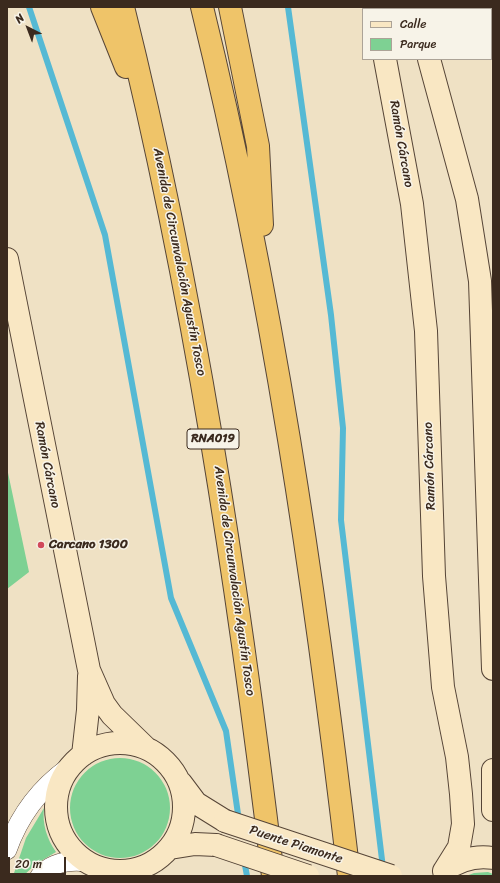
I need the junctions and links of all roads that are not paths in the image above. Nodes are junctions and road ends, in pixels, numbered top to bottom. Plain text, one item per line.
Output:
1 (102, 7) edge
2 (123, 7) edge
3 (202, 7) edge
4 (230, 7) edge
5 (385, 60) edge
6 (429, 60) edge
7 (152, 132) junction
8 (7, 259) edge
9 (268, 320) junction
10 (493, 669) edge
11 (90, 670) junction
12 (146, 747) junction
13 (75, 762) junction
14 (493, 770) edge
15 (181, 783) junction
16 (493, 810) edge
17 (7, 850) edge
18 (493, 858) edge
19 (158, 862) edge
20 (95, 868) edge
21 (440, 874) edge
22 (40, 876) edge
23 (273, 876) edge
24 (308, 876) edge
25 (349, 876) edge
26 (391, 876) edge

1 - 7 highway
2 - 7 highway, Avenida de Circunvalación Agustín Tosco / RNA019
3 - 9 highway
4 - 9 highway
5 - 21 main road, Ramón Cárcano
6 - 10 main road
7 - 23 highway, Avenida de Circunvalación Agustín Tosco / RNA019
8 - 11 main road, Ramón Cárcano
9 - 25 highway
11 - 12 main road, Ramón Cárcano
11 - 13 main road, Ramón Cárcano
12 - 13 main road
12 - 15 main road
13 - 17 street
13 - 20 main road
14 - 16 main road
15 - 19 main road
15 - 26 main road, Puente Piamonte, bridge
18 - 21 main road
19 - 20 main road
19 - 24 main road, Puente Piamonte, bridge
20 - 22 street

